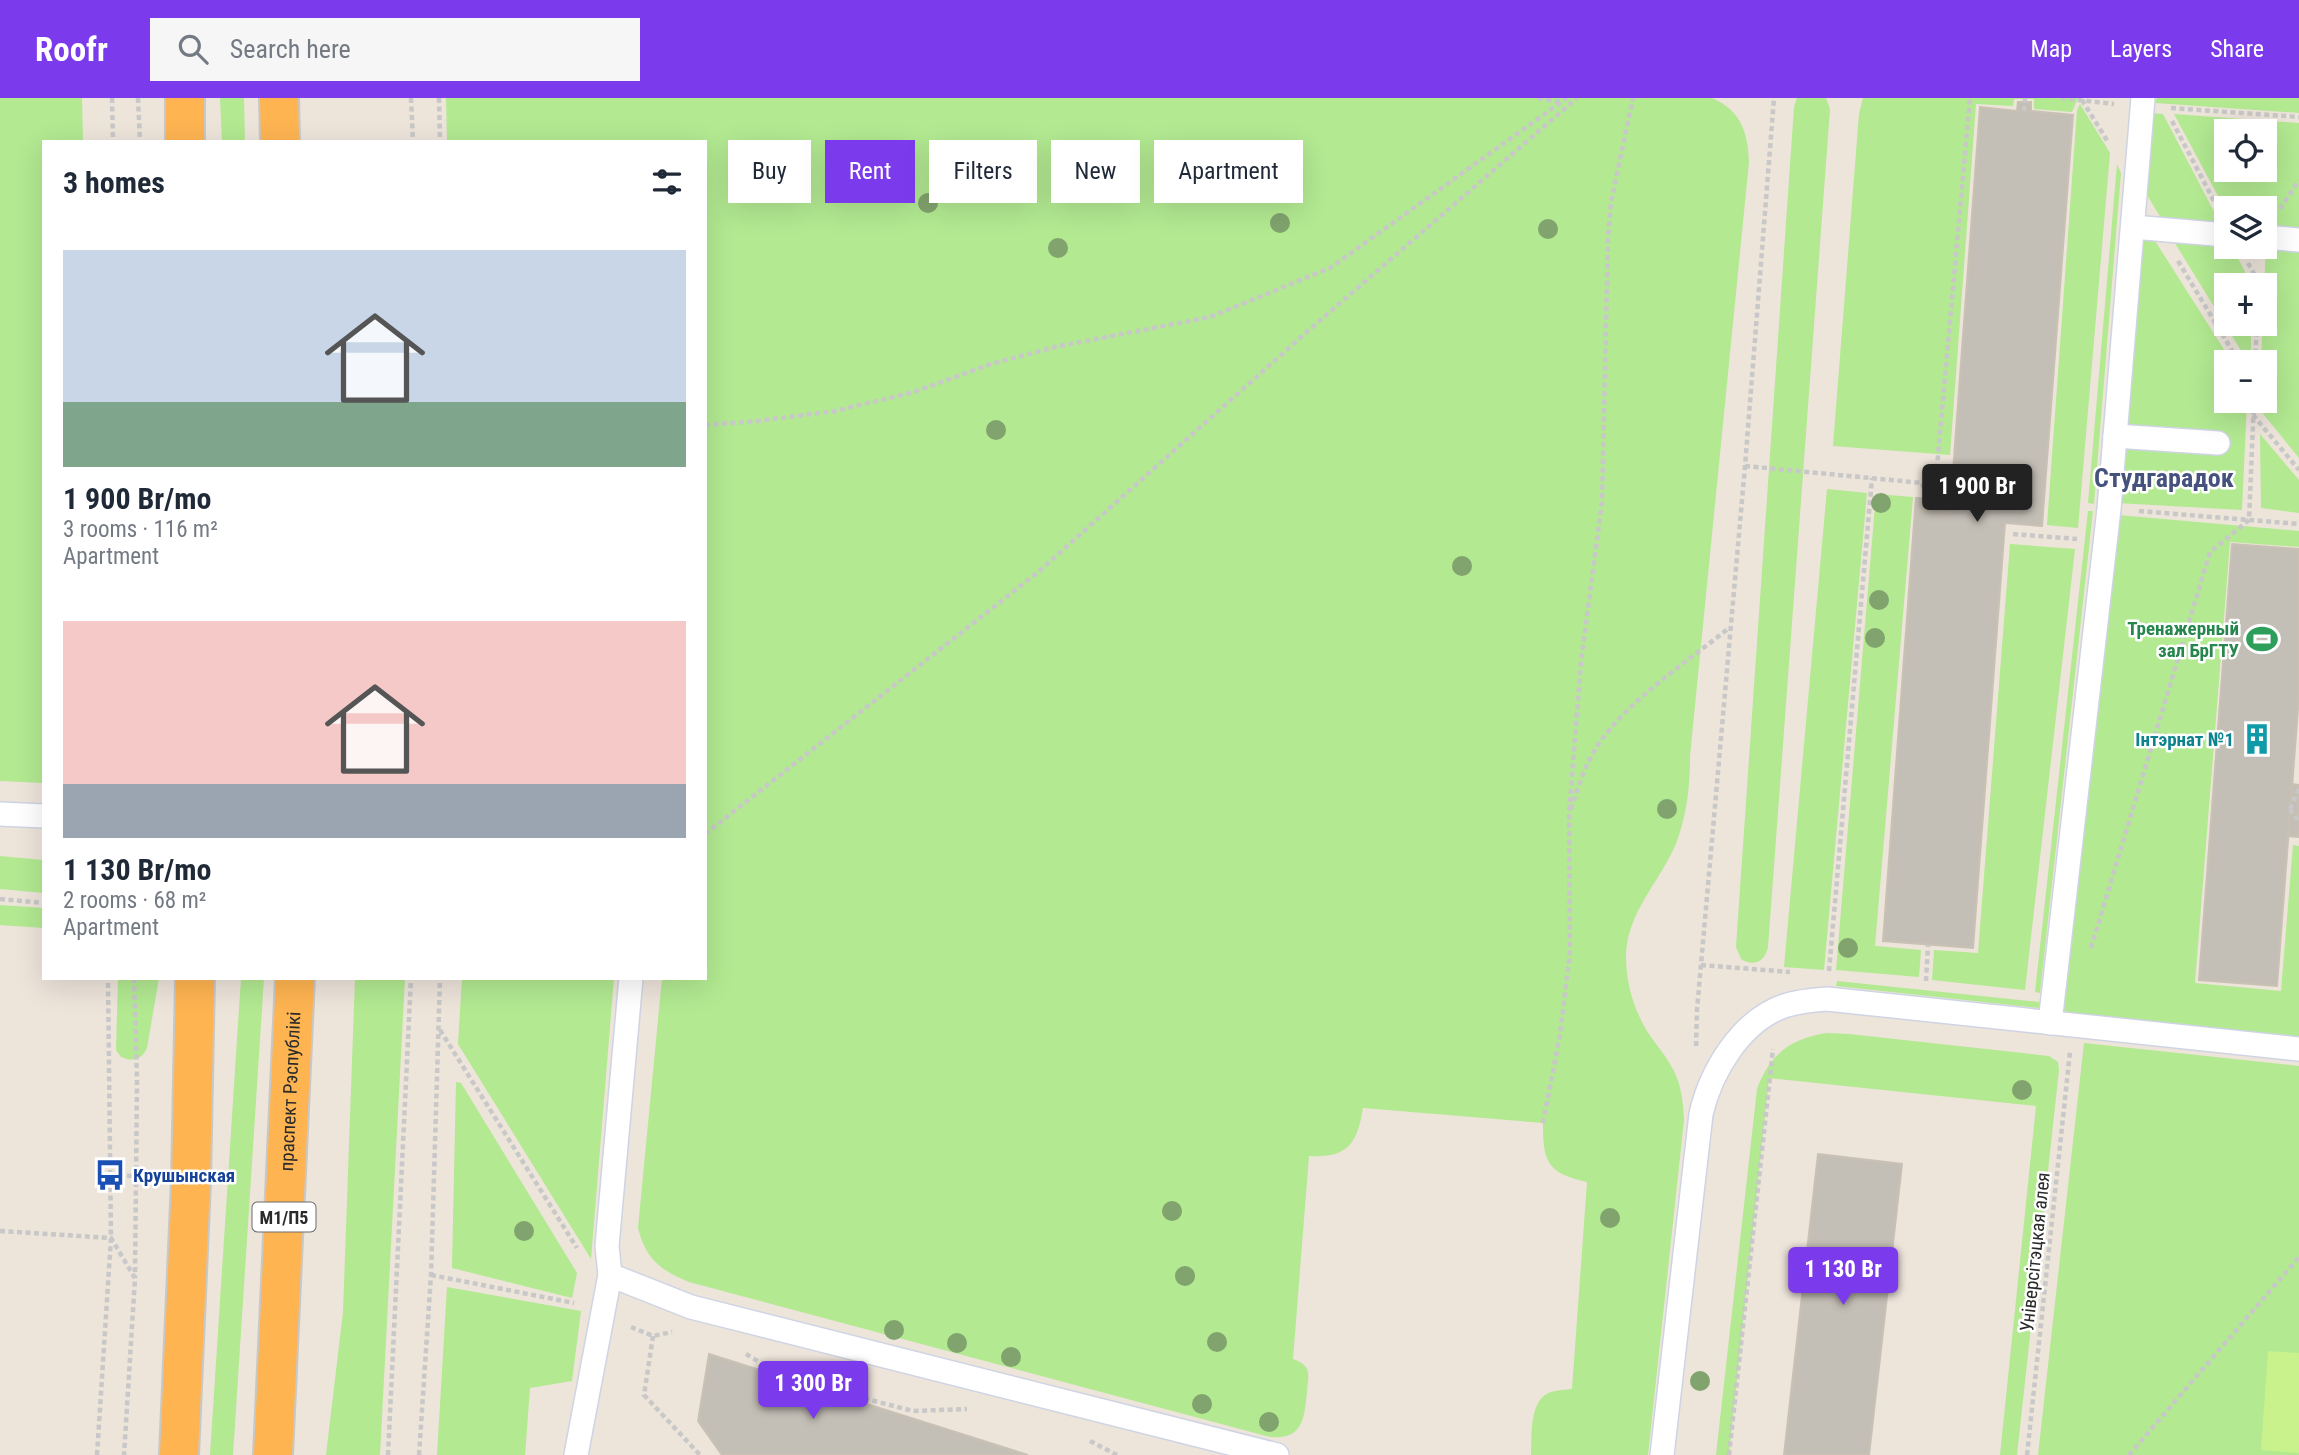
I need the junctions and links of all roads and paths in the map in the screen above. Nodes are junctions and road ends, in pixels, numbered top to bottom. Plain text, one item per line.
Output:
1 (112, 98) edge
2 (138, 98) edge
3 (185, 98) edge
4 (279, 98) edge
5 (411, 98) edge
6 (439, 98) edge
7 (1538, 98) edge
8 (1567, 98) edge
9 (1577, 98) edge
10 (1633, 98) edge
11 (1774, 98) edge
12 (1970, 98) edge
13 (2025, 98) edge
14 (2143, 98) edge
15 (1562, 102) junction
16 (2024, 111) dead end
17 (2299, 117) edge
18 (113, 140) edge
19 (140, 140) edge
20 (185, 140) edge
21 (280, 140) edge
22 (413, 140) edge
23 (440, 140) edge
24 (2214, 205) edge
25 (2214, 224) edge
26 (2133, 226) junction
27 (2159, 228) junction
28 (2277, 238) edge
29 (2299, 240) edge
30 (2232, 350) edge
31 (2253, 415) joint
32 (707, 425) edge
33 (2116, 436) junction
34 (2218, 443) dead end
35 (1745, 466) junction
36 (2299, 470) edge
37 (1872, 478) junction
38 (2109, 509) junction
39 (2249, 520) junction
40 (2299, 524) edge
41 (2012, 534) dead end
42 (2081, 540) dead end
43 (1730, 627) junction
44 (2299, 789) edge
45 (2290, 809) junction
46 (2299, 810) edge
47 (0, 814) edge
48 (1569, 815) junction
49 (42, 816) edge
50 (2299, 822) edge
51 (707, 832) edge
52 (0, 899) edge
53 (42, 903) edge
54 (1928, 945) dead end
55 (2088, 961) dead end
56 (1700, 965) junction
57 (1802, 973) dead end
58 (1829, 975) dead end
59 (108, 980) edge
60 (134, 980) edge
61 (195, 980) edge
62 (295, 980) edge
63 (411, 980) edge
64 (440, 980) edge
65 (631, 980) edge
66 (1926, 985) dead end
67 (2050, 1023) junction
68 (440, 1029) junction
69 (1773, 1047) dead end
70 (2299, 1049) edge
71 (2057, 1050) dead end
72 (1706, 1091) junction
73 (1543, 1123) dead end
74 (0, 1231) edge
75 (111, 1238) junction
76 (578, 1249) dead end
77 (2299, 1257) edge
78 (430, 1275) junction
79 (610, 1275) junction
80 (135, 1278) junction
81 (602, 1315) junction
82 (676, 1332) dead end
83 (653, 1336) junction
84 (745, 1353) dead end
85 (941, 1410) dead end
86 (579, 1452) edge
87 (97, 1455) edge
88 (124, 1455) edge
89 (179, 1455) edge
90 (273, 1455) edge
91 (388, 1455) edge
92 (419, 1455) edge
93 (700, 1455) edge
94 (1277, 1455) edge
95 (1662, 1455) edge
96 (1729, 1455) edge
97 (2027, 1455) edge
98 (2129, 1455) edge

1 - 18 path
2 - 19 path
3 - 20 highway
4 - 21 highway
5 - 22 path
6 - 23 path
7 - 15 path
8 - 15 path
9 - 51 path
10 - 48 path
11 - 35 path
12 - 37 path
13 - 16 path
14 - 26 lane
15 - 32 path
17 - 24 path
25 - 27 lane
26 - 27 lane
26 - 33 lane
27 - 30 path
28 - 29 lane
31 - 36 path
31 - 39 path
33 - 34 lane
33 - 38 lane
35 - 37 path
35 - 43 path
37 - 58 path
38 - 39 path
38 - 67 lane
39 - 40 path
39 - 55 path
41 - 42 path
43 - 48 path
43 - 56 path
44 - 45 path
45 - 46 path
45 - 50 path
47 - 49 lane
48 - 73 path
52 - 53 path
54 - 66 path
56 - 57 path
56 - 72 path
59 - 75 path
60 - 80 path
61 - 89 highway
62 - 90 highway, праспект Рэспублікі / М1/П5
63 - 91 path
64 - 68 path
65 - 79 lane
67 - 70 lane
67 - 72 lane
68 - 76 path
68 - 78 path
69 - 96 path
71 - 97 path, Універсітэцкая алея
72 - 95 lane
74 - 75 path
75 - 80 path
75 - 87 path
77 - 98 path
78 - 81 path
78 - 92 path
79 - 81 lane
79 - 94 lane
80 - 88 path
81 - 83 path
81 - 86 lane
82 - 83 path
83 - 93 path
84 - 85 path

